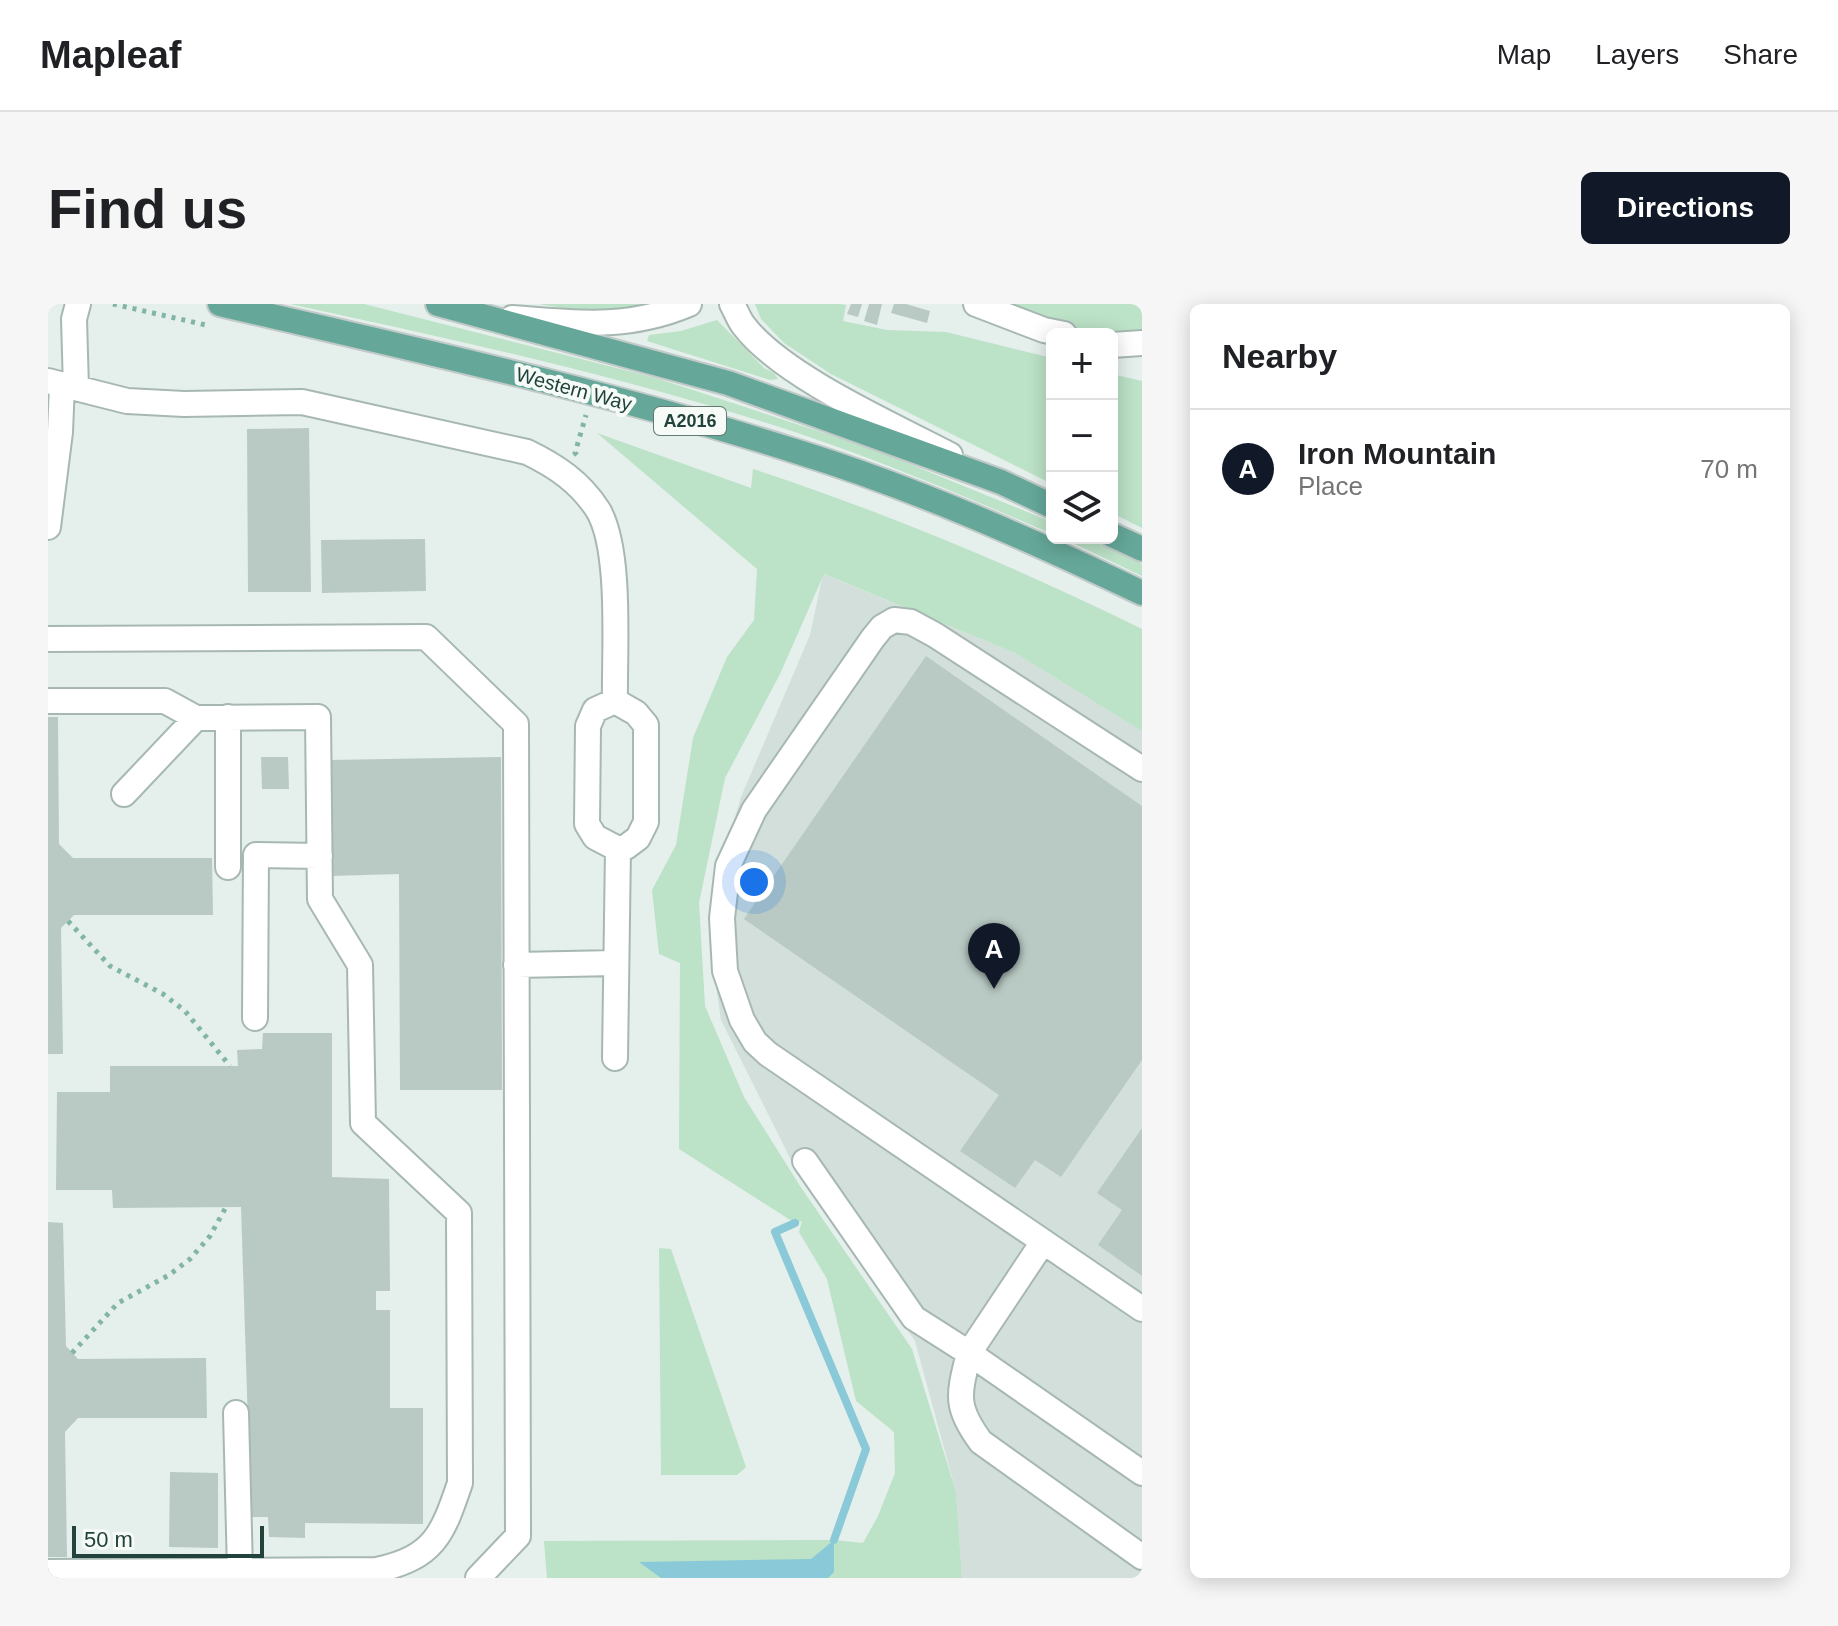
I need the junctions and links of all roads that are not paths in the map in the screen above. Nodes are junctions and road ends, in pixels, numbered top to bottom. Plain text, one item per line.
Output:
1 (78, 304) edge
2 (438, 304) edge
3 (689, 304) edge
4 (732, 304) edge
5 (976, 304) edge
6 (485, 315) junction
7 (220, 316) edge
8 (1046, 330) edge
9 (1142, 343) edge
10 (1118, 345) edge
11 (62, 385) edge
12 (1001, 482) junction
13 (1046, 503) edge
14 (48, 527) edge
15 (1118, 538) edge
16 (1142, 549) edge
17 (1142, 593) edge
18 (48, 639) edge
19 (48, 701) edge
20 (615, 701) junction
21 (228, 717) junction
22 (196, 718) junction
23 (1142, 769) edge
24 (124, 794) dead end
25 (618, 849) junction
26 (320, 856) junction
27 (228, 867) dead end
28 (616, 963) junction
29 (516, 965) junction
30 (255, 1018) dead end
31 (615, 1058) dead end
32 (805, 1161) dead end
33 (1043, 1242) junction
34 (1142, 1309) edge
35 (969, 1353) junction
36 (236, 1413) dead end
37 (1142, 1473) edge
38 (1142, 1557) edge
39 (240, 1571) junction
40 (48, 1572) edge
41 (478, 1578) edge

1 - 11 street
2 - 6 main road, A2016
3 - 6 street
4 - 12 street
5 - 8 street
6 - 12 main road, A2016
7 - 17 main road, Western Way / A2016
9 - 10 street
11 - 14 street
11 - 20 street
12 - 13 main road, A2016
15 - 16 main road
18 - 29 street
19 - 22 street
20 - 25 street
20 - 25 street
21 - 22 street
21 - 26 street
21 - 27 street
22 - 24 street
23 - 33 street
25 - 28 street
26 - 30 street
26 - 39 street
28 - 29 street
28 - 31 street
29 - 41 street
32 - 35 street
33 - 34 street
33 - 35 street
35 - 37 street
35 - 38 street
36 - 39 street
39 - 40 street

